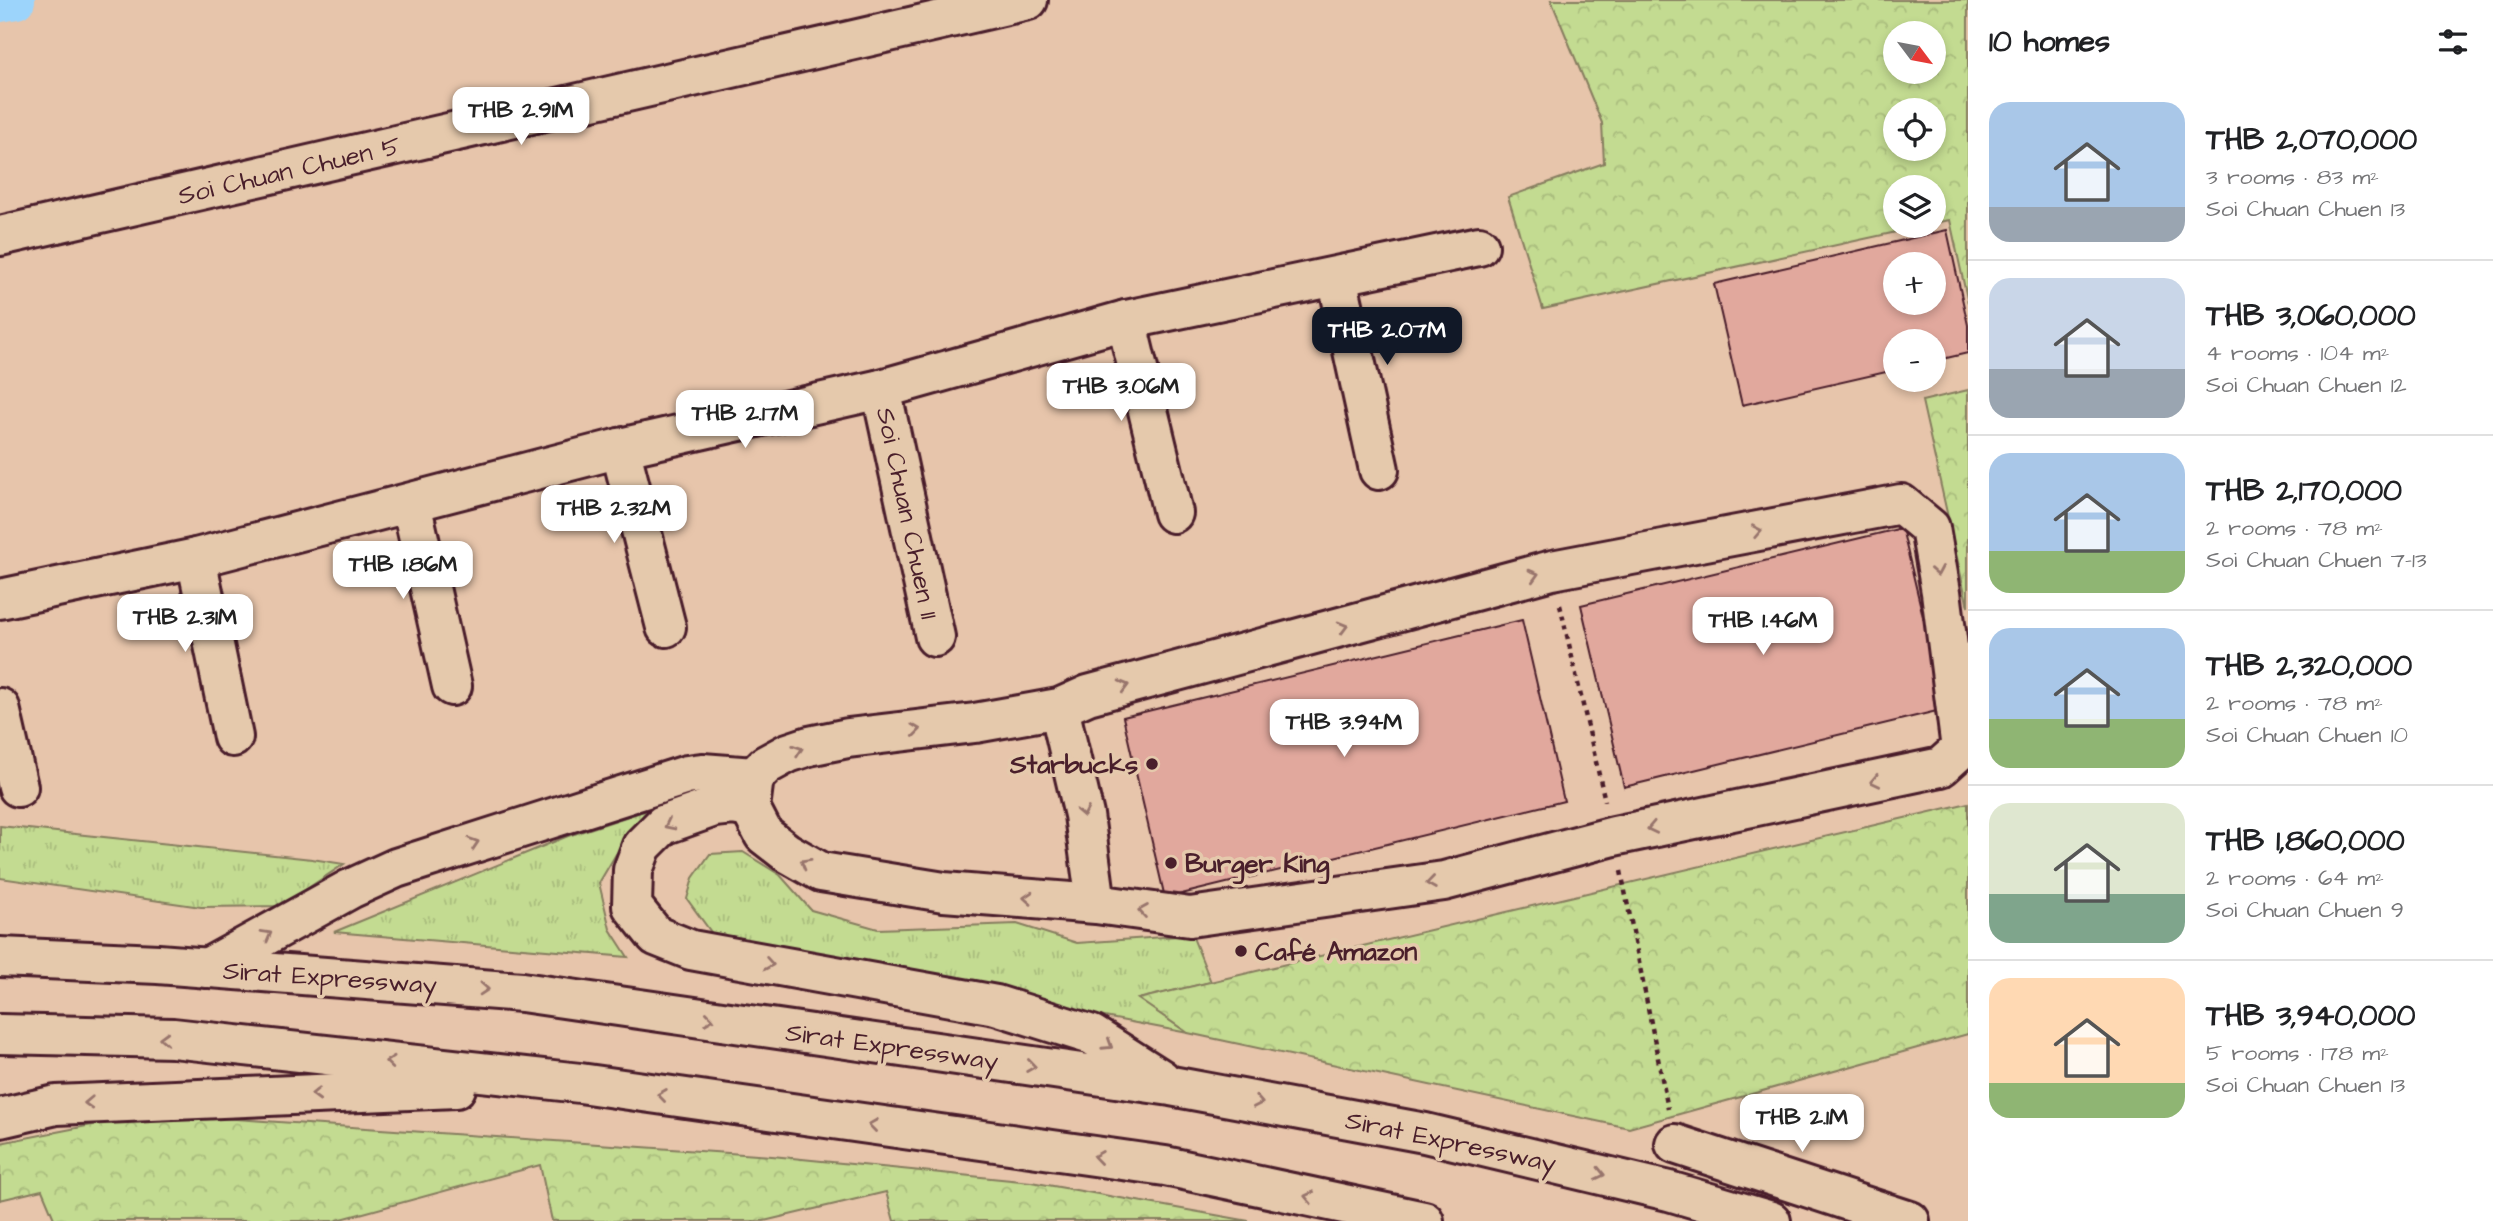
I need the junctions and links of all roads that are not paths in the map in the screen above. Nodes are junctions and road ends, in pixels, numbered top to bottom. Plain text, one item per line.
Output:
1 (1028, 0) edge
2 (0, 236) edge
3 (1479, 246) dead end
4 (1337, 277) junction
5 (1126, 320) junction
6 (881, 389) junction
7 (620, 448) junction
8 (1379, 470) dead end
9 (411, 503) junction
10 (1173, 513) dead end
11 (196, 558) junction
12 (0, 599) edge
13 (666, 627) dead end
14 (935, 637) dead end
15 (452, 686) dead end
16 (0, 708) edge
17 (1059, 708) junction
18 (233, 737) dead end
19 (18, 788) dead end
20 (752, 792) junction
21 (1096, 904) junction
22 (0, 942) edge
23 (0, 957) edge
24 (158, 964) junction
25 (207, 968) junction
26 (0, 1034) edge
27 (580, 1083) junction
28 (1181, 1088) junction
29 (0, 1118) edge
30 (1675, 1144) road end
31 (1424, 1221) edge
32 (1772, 1221) edge
33 (1910, 1221) edge

1 - 2 main road, Soi Chuan Chuen 5
3 - 4 main road
4 - 5 main road
4 - 8 main road
5 - 6 main road
5 - 10 main road
6 - 7 main road
6 - 14 main road, Soi Chuan Chuen 11
7 - 9 main road
7 - 13 main road
9 - 11 main road
9 - 15 main road
11 - 12 main road
11 - 18 main road
16 - 19 main road
20 -> 17 main road
17 -> 21 main road
17 -> 21 main road
21 -> 20 main road
25 -> 20 main road
20 -> 28 main road
22 - 24 main road
23 - 24 main road, Sirat Expressway
24 - 25 main road, Sirat Expressway
25 -> 28 main road, Sirat Expressway
27 -> 26 main road
27 -> 29 main road
31 -> 27 main road
28 -> 32 main road, Sirat Expressway
30 - 33 main road

